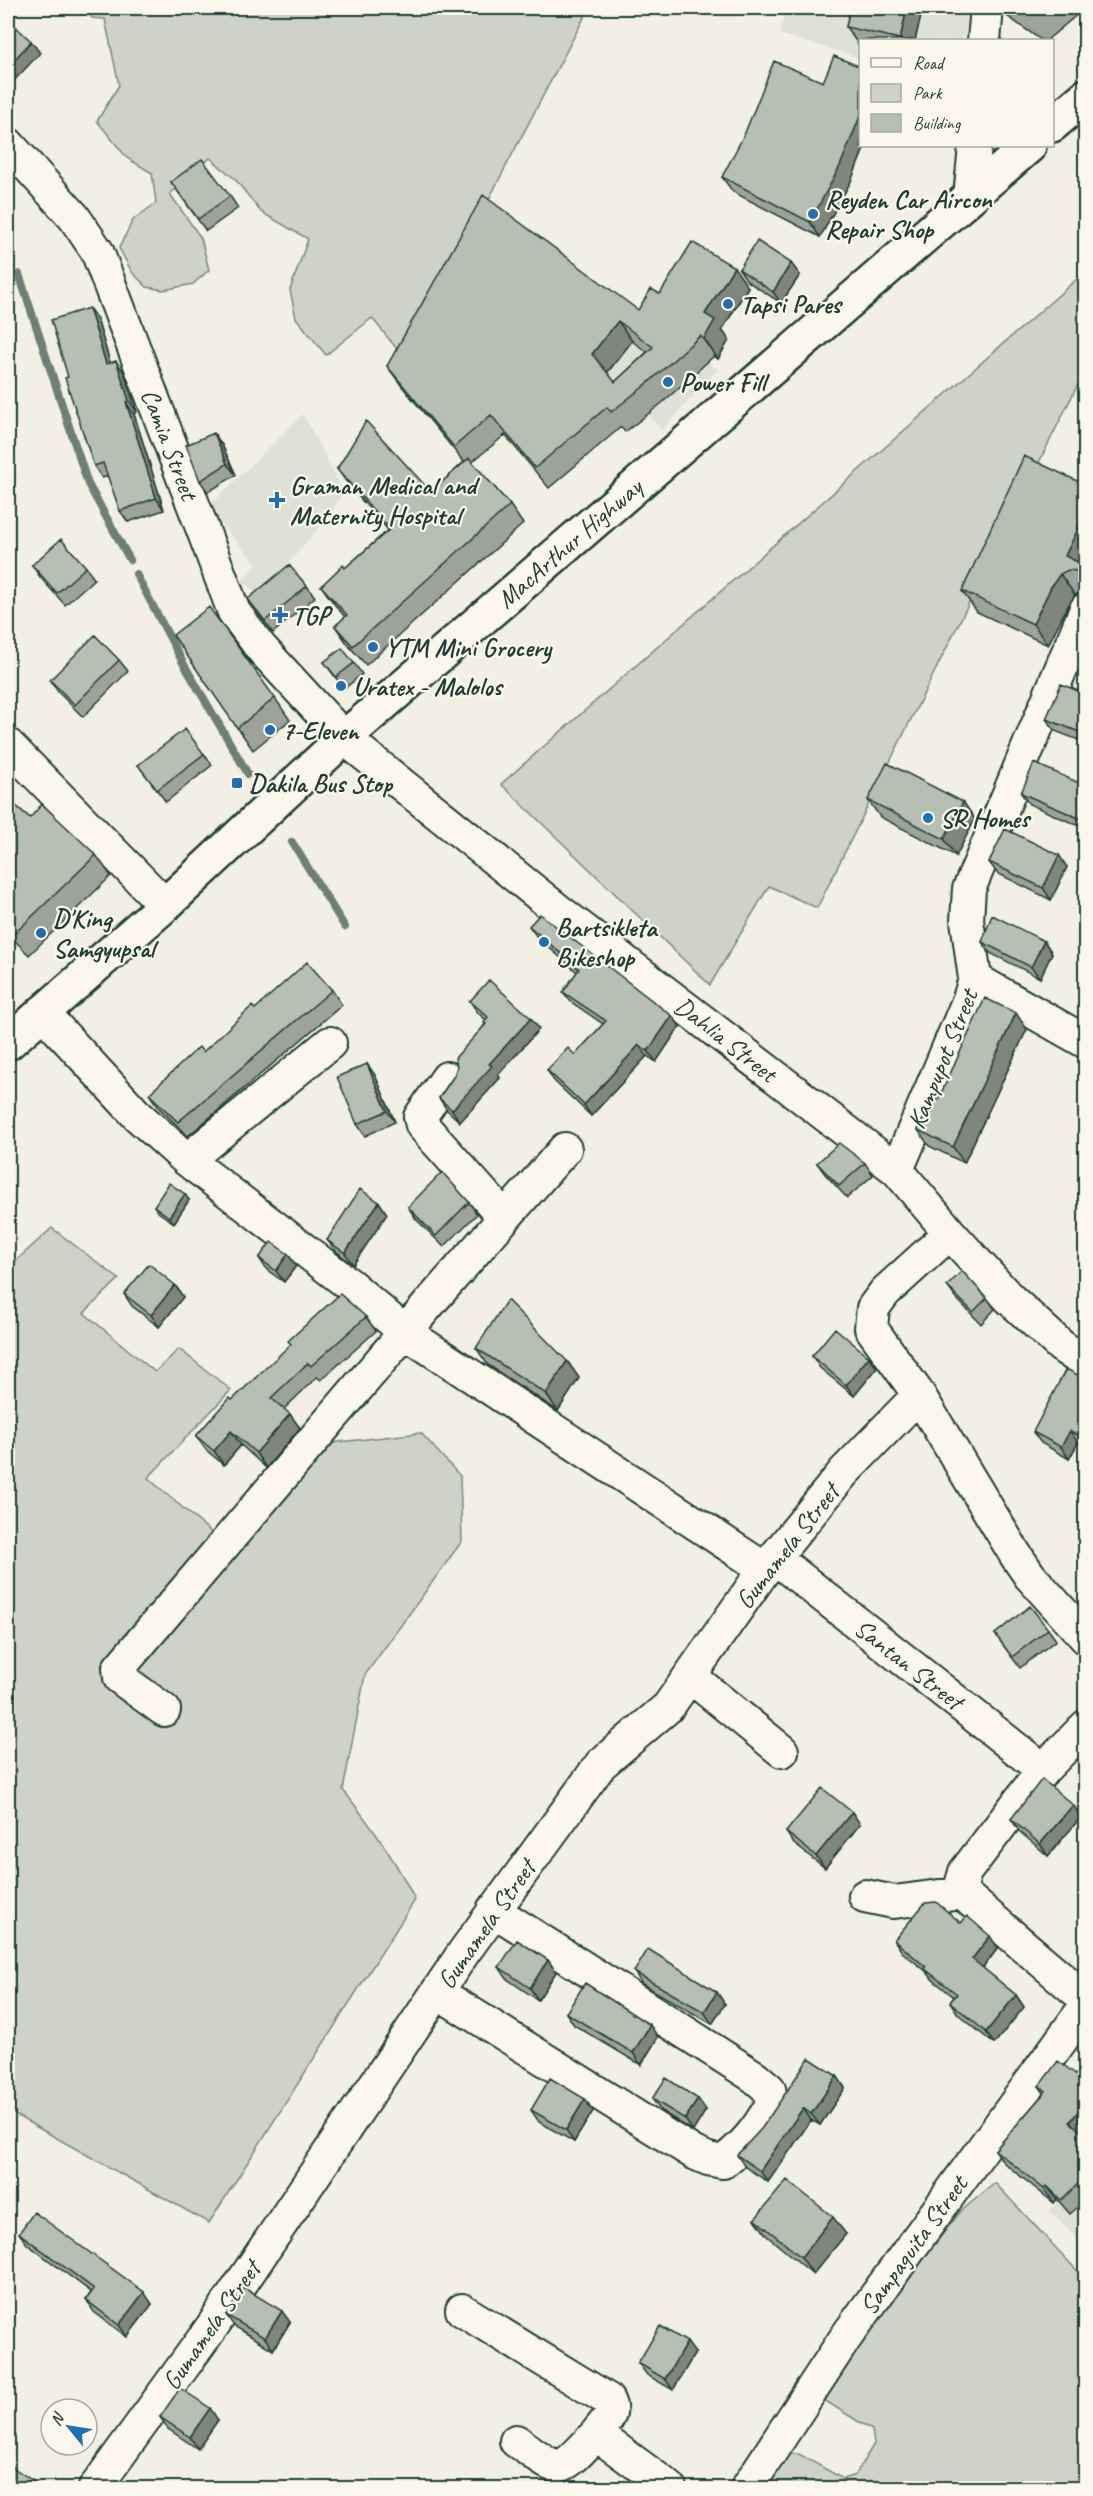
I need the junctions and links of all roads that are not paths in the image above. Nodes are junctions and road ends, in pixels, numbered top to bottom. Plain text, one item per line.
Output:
1 (987, 8) edge
2 (984, 39) edge
3 (1086, 96) edge
4 (1054, 123) edge
5 (8, 144) edge
6 (975, 147) edge
7 (1028, 147) edge
8 (970, 197) junction
9 (1086, 609) edge
10 (344, 738) junction
11 (8, 745) edge
12 (165, 905) junction
13 (975, 979) junction
14 (42, 1012) junction
15 (8, 1042) edge
16 (1086, 1042) edge
17 (330, 1043) dead end
18 (447, 1078) dead end
19 (565, 1149) dead end
20 (187, 1160) junction
21 (897, 1170) junction
22 (504, 1217) junction
23 (950, 1233) junction
24 (406, 1333) junction
25 (1086, 1362) edge
26 (919, 1395) junction
27 (770, 1564) junction
28 (1086, 1638) edge
29 (691, 1677) junction
30 (164, 1710) dead end
31 (1086, 1726) edge
32 (782, 1751) dead end
33 (1043, 1770) junction
34 (962, 1893) junction
35 (865, 1896) dead end
36 (493, 1910) junction
37 (437, 1992) junction
38 (1086, 1999) edge
39 (1086, 2006) edge
40 (462, 2310) dead end
41 (596, 2434) junction
42 (516, 2441) dead end
43 (95, 2488) edge
44 (670, 2488) edge
45 (747, 2488) edge

1 - 2 street
3 - 4 highway
5 - 10 street, Camia Street
6 - 8 street
7 - 8 highway, MacArthur Highway
8 - 10 highway, MacArthur Highway
9 - 13 street, Kampupot Street
10 - 12 highway, MacArthur Highway
10 - 21 street, Dahlia Street
11 - 12 street
12 - 14 highway, MacArthur Highway
13 - 16 street
13 - 21 street, Kampupot Street
14 - 15 highway, MacArthur Highway
14 - 20 street, Santan Street
17 - 20 street
18 - 22 street
19 - 22 street
20 - 24 street, Santan Street
21 - 23 street, Dahlia Street
22 - 24 street
23 - 25 street, Dahlia Street
23 - 26 street
24 - 27 street, Santan Street
24 - 30 street
26 - 27 street, Gumamela Street
26 - 28 street
27 - 29 street, Gumamela Street
27 - 33 street, Santan Street
29 - 32 street
29 - 36 street, Gumamela Street
31 - 33 street
33 - 34 street
34 - 35 street
34 - 38 street
36 - 37 street, Gumamela Street
36 - 37 street
37 - 43 street, Gumamela Street
39 - 45 street, Sampaguita Street
40 - 41 street
41 - 42 street
41 - 44 street

